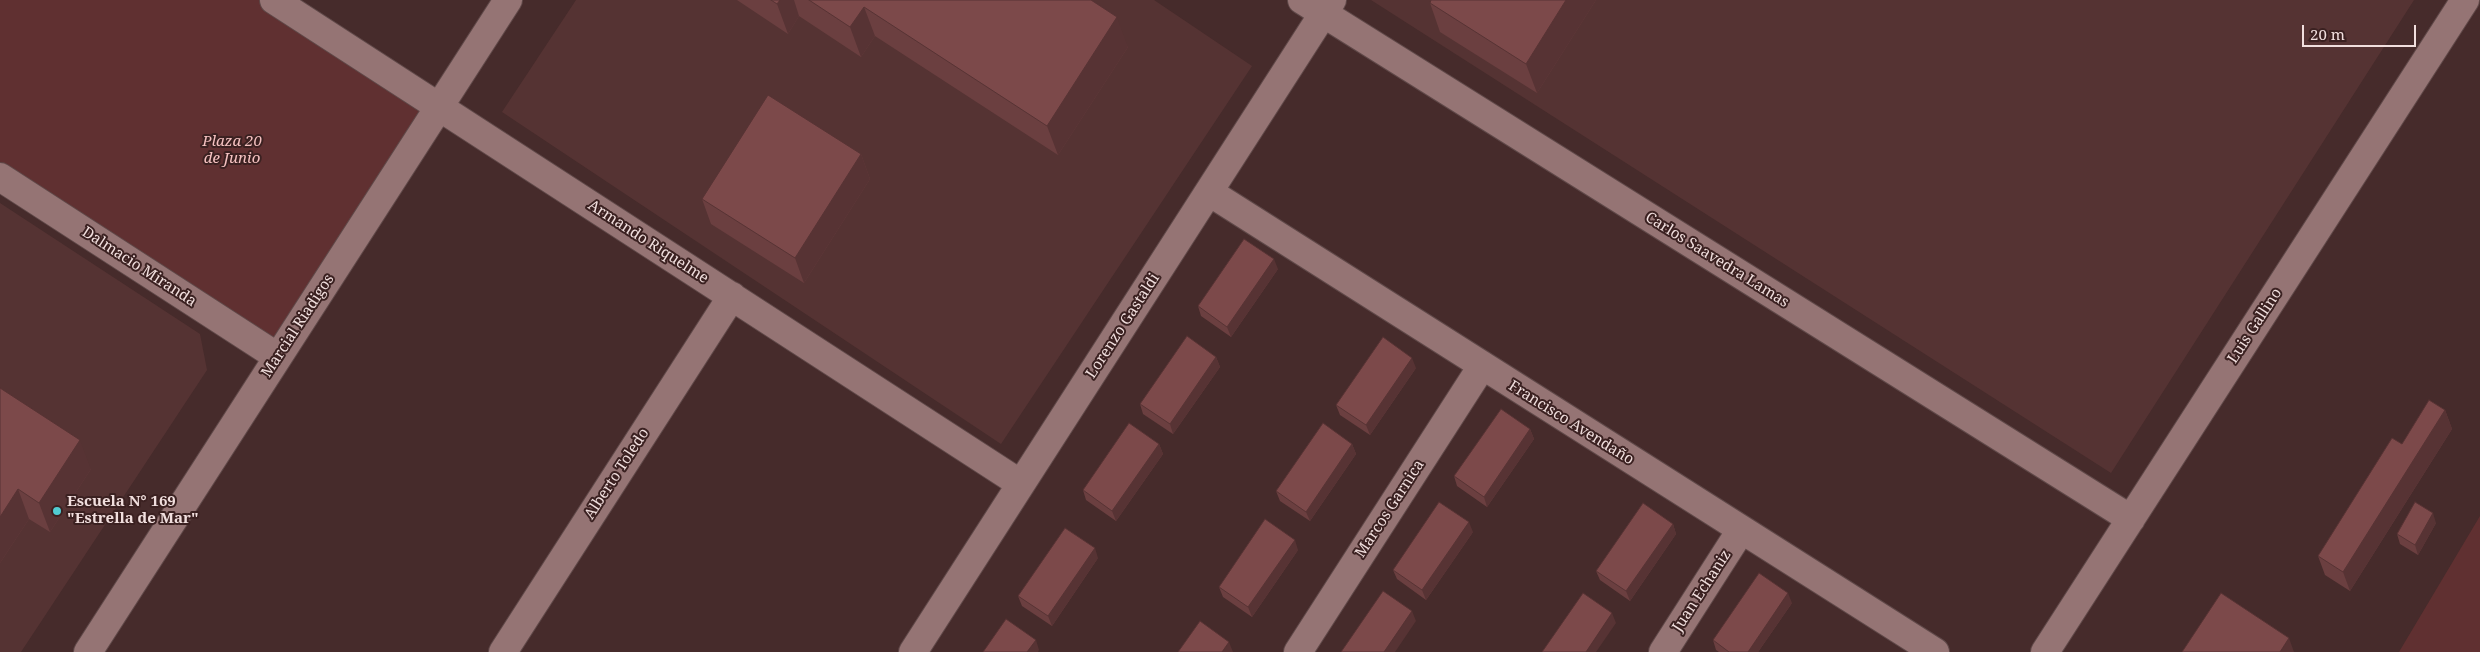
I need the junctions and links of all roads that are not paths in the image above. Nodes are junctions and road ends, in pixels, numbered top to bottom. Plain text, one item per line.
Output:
1 (274, 0) edge
2 (508, 0) edge
3 (2465, 0) edge
4 (1319, 4) edge
5 (439, 107) junction
6 (0, 177) edge
7 (1209, 192) junction
8 (732, 296) junction
9 (278, 357) junction
10 (1482, 366) junction
11 (1021, 484) junction
12 (2131, 519) junction
13 (1741, 530) junction
14 (92, 650) edge
15 (503, 652) edge
16 (913, 652) edge
17 (1298, 652) edge
18 (1663, 652) edge
19 (1935, 652) edge
20 (2045, 652) edge

1 - 5 street, Armando Riquelme
2 - 5 street, Marcial Riadigos
3 - 12 street, Luis Gallino
4 - 7 street, Lorenzo Gastaldi
4 - 12 street, Carlos Saavedra Lamas
5 - 8 street, Armando Riquelme
5 - 9 street, Marcial Riadigos
6 - 9 street, Dalmacio Miranda
7 - 10 street, Francisco Avendaño
7 - 11 street, Lorenzo Gastaldi
8 - 11 street, Armando Riquelme
8 - 15 street, Alberto Toledo
9 - 14 street, Marcial Riadigos
10 - 13 street, Francisco Avendaño
10 - 17 street, Marcos Garnica
11 - 16 street, Lorenzo Gastaldi
12 - 20 street, Luis Gallino
13 - 18 street, Juan Echaniz
13 - 19 street, Francisco Avendaño

